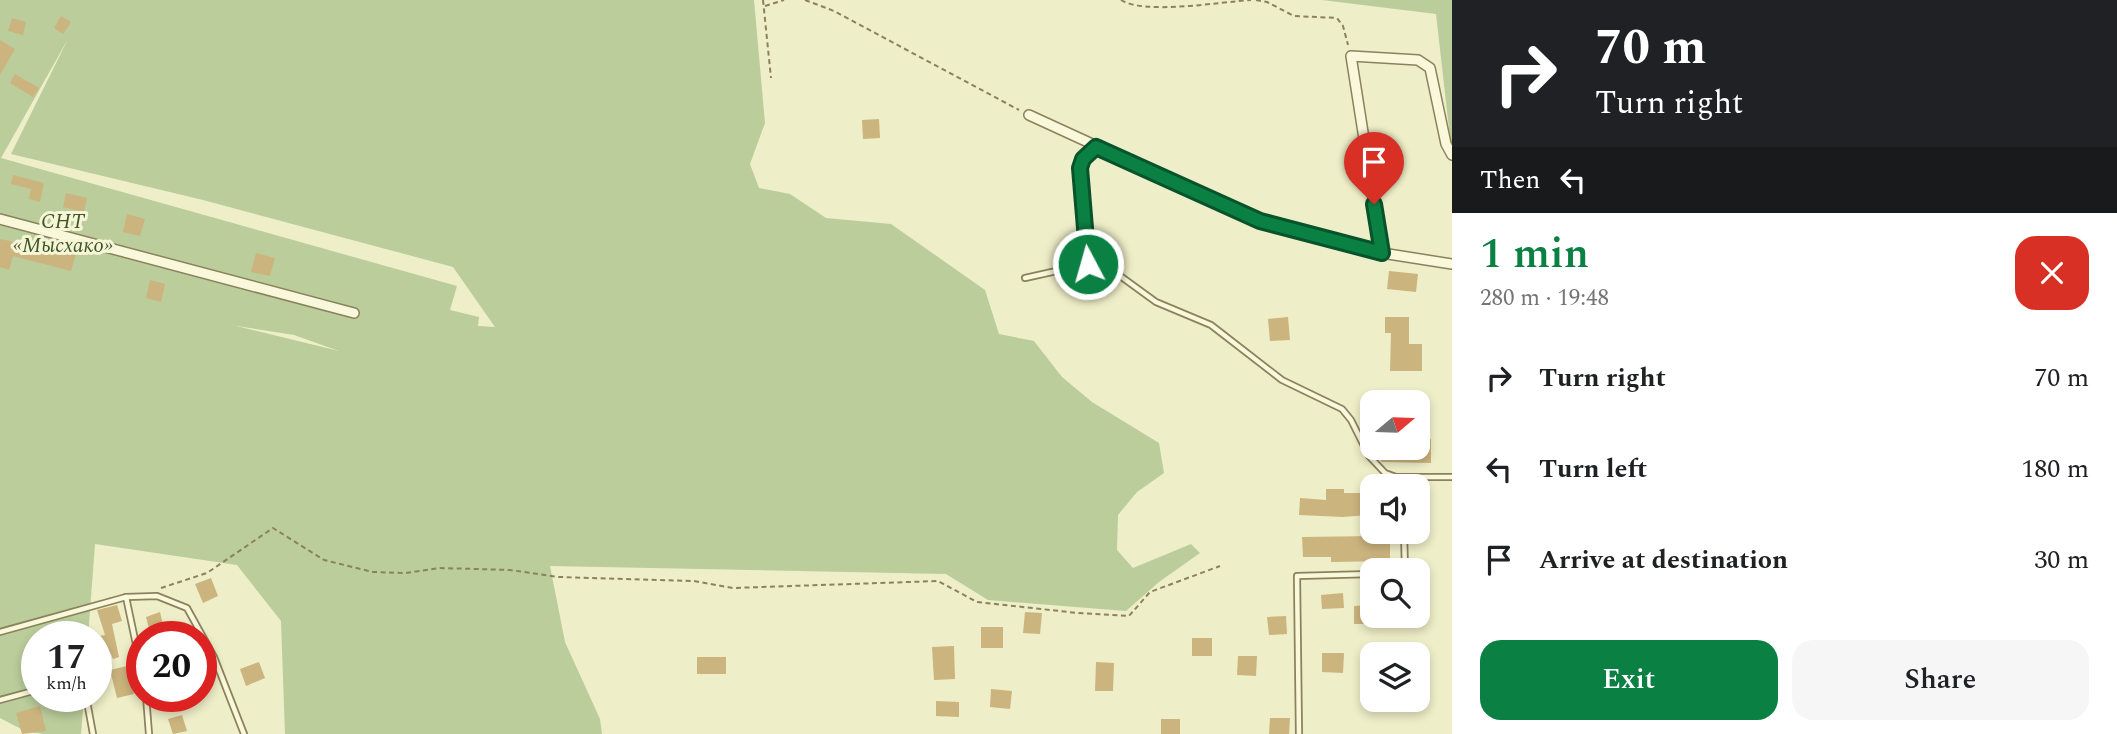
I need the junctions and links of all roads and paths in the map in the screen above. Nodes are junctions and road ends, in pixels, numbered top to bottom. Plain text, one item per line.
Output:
1 (764, 0) edge
2 (784, 0) edge
3 (805, 0) edge
4 (1121, 0) edge
5 (1251, 0) edge
6 (1256, 0) edge
7 (763, 7) junction
8 (1351, 56) junction
9 (771, 78) dead end
10 (1030, 115) joint
11 (1096, 147) junction
12 (1452, 155) edge
13 (0, 219) edge
14 (1382, 253) junction
15 (1088, 264) junction
16 (1452, 264) edge
17 (1025, 278) dead end
18 (354, 313) dead end
19 (1390, 474) edge
20 (1430, 477) edge
21 (1452, 477) edge
22 (1220, 565) dead end
23 (1360, 574) edge
24 (151, 590) dead end
25 (126, 597) junction
26 (131, 621) edge
27 (0, 632) edge
28 (21, 694) edge
29 (0, 700) edge
30 (89, 712) edge
31 (147, 712) edge
32 (93, 734) edge
33 (149, 734) edge
34 (244, 734) edge
35 (1299, 734) edge

1 - 7 path
2 - 7 path
3 - 10 path
4 - 5 path
6 - 8 path
7 - 9 path
8 - 12 street
8 - 14 street
10 - 11 street
11 - 14 street
11 - 15 lane
13 - 18 street
14 - 16 street
15 - 17 lane
15 - 19 lane
20 - 21 lane
22 - 24 path
23 - 35 lane
25 - 26 lane
25 - 27 lane
25 - 34 lane
28 - 29 lane
30 - 32 lane
31 - 33 lane

